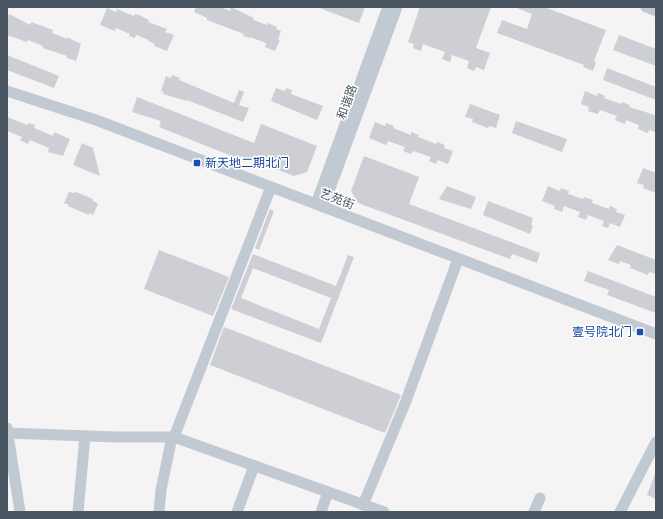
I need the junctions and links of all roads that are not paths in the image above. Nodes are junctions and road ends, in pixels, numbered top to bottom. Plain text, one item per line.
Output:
1 (388, 7) edge
2 (397, 7) edge
3 (646, 7) edge
4 (656, 11) edge
5 (7, 92) edge
6 (271, 187) junction
7 (320, 206) junction
8 (458, 259) junction
9 (656, 334) edge
10 (7, 431) edge
11 (85, 436) junction
12 (173, 437) junction
13 (656, 442) edge
14 (254, 466) junction
15 (328, 492) junction
16 (540, 498) dead end
17 (363, 505) junction
18 (20, 512) edge
19 (78, 512) edge
20 (159, 512) edge
21 (237, 512) edge
22 (321, 512) edge
23 (384, 512) edge
24 (534, 512) edge
25 (620, 512) edge

1 - 7 street, 和谐路
2 - 7 street, 和谐路
3 - 4 street
5 - 6 street, 艺苑街
6 - 7 street, 艺苑街
6 - 12 street
7 - 8 street, 艺苑街
8 - 9 street, 艺苑街
8 - 17 street
10 - 11 street
10 - 18 street
11 - 12 street
11 - 19 street
12 - 14 street
12 - 20 street
13 - 25 street
14 - 15 street
14 - 21 street
15 - 17 street
15 - 22 street
16 - 24 street
17 - 23 street

